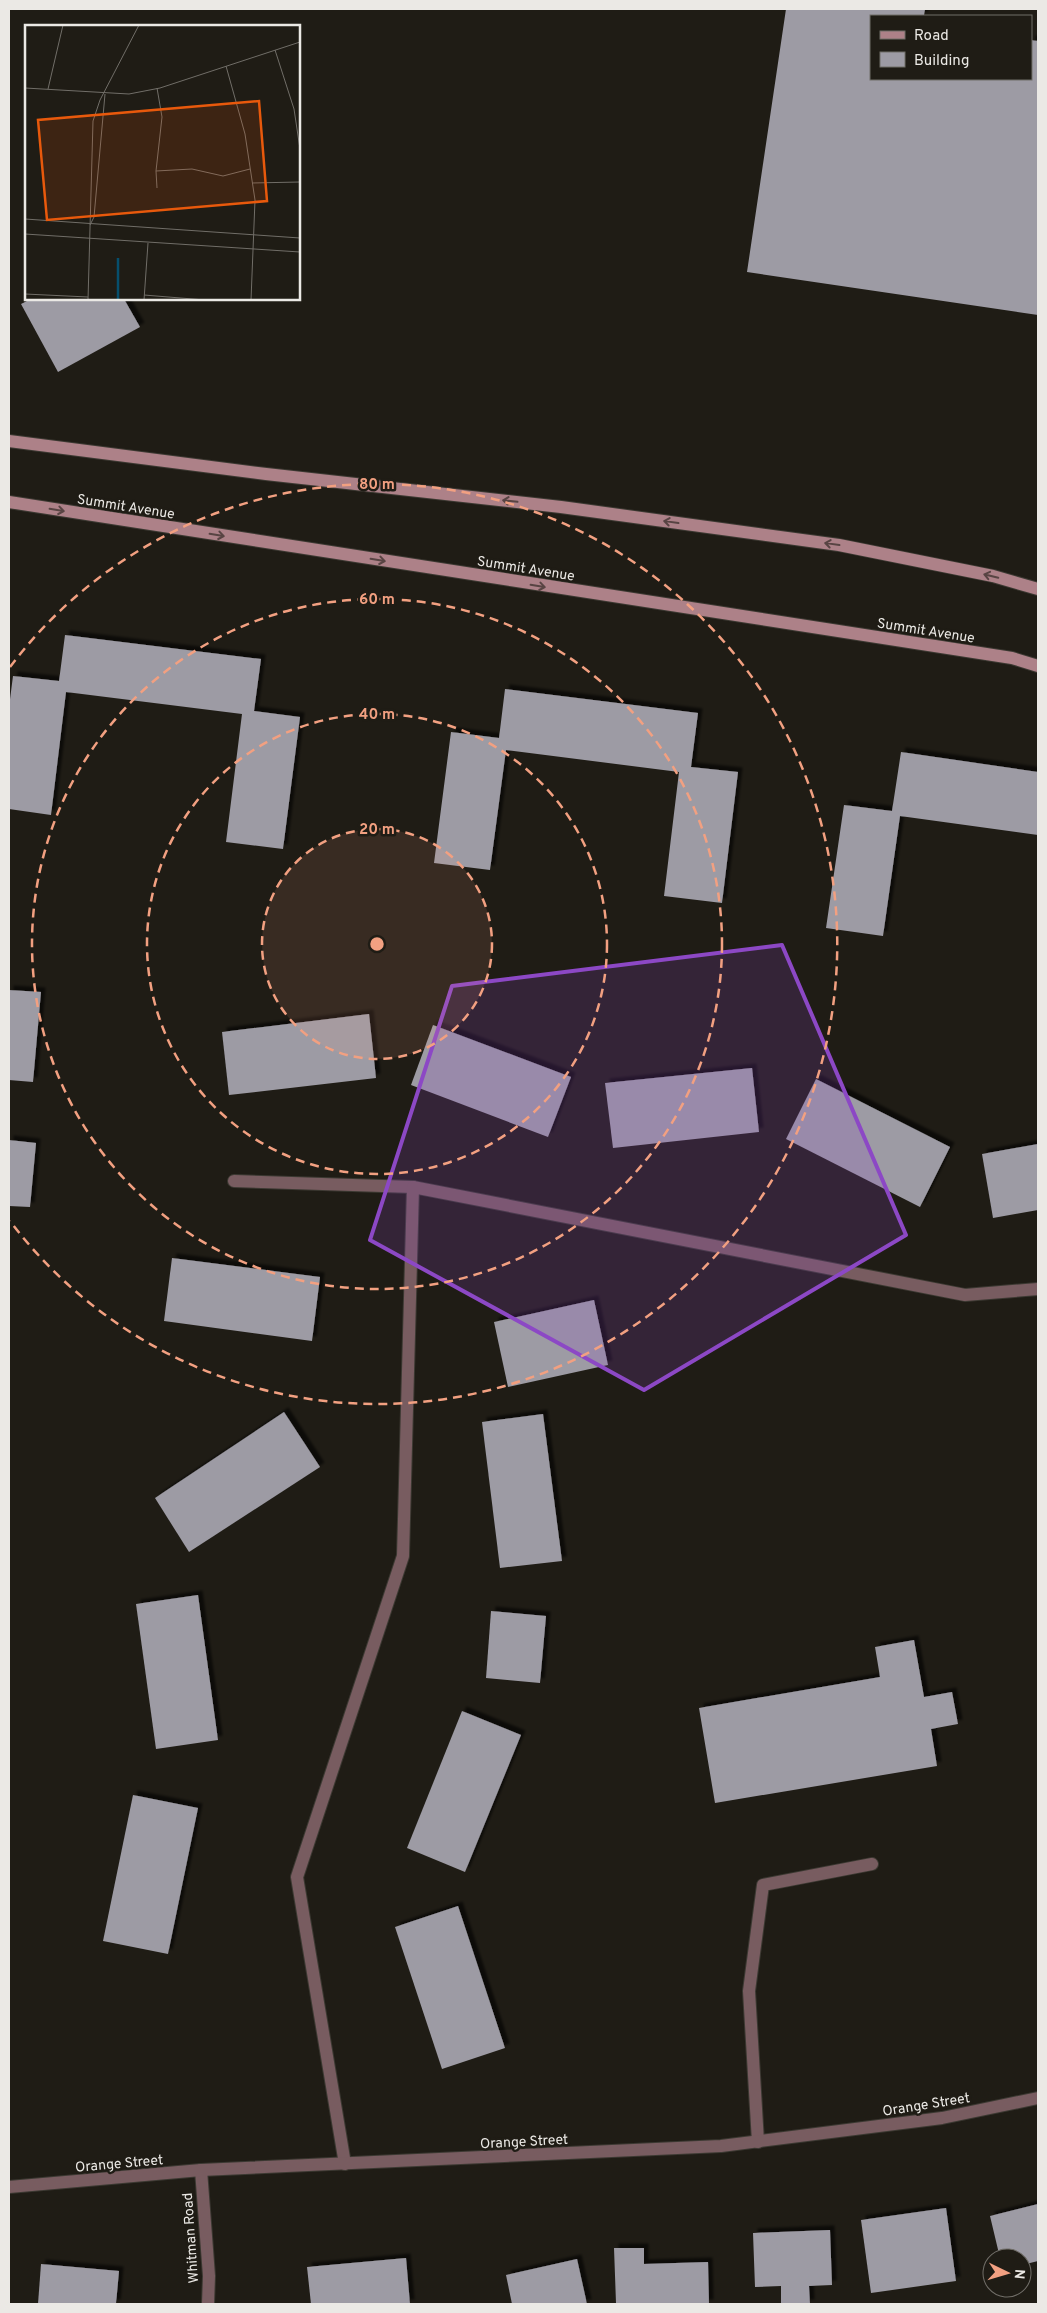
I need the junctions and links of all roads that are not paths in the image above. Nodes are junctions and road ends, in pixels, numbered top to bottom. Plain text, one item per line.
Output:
1 (9, 441) edge
2 (9, 502) edge
3 (1038, 589) edge
4 (1038, 666) edge
5 (234, 1181) dead end
6 (413, 1187) junction
7 (1038, 1289) edge
8 (872, 1864) dead end
9 (1038, 2098) edge
10 (758, 2142) junction
11 (344, 2164) junction
12 (201, 2170) junction
13 (9, 2186) edge
14 (208, 2304) edge

3 -> 1 main road
2 -> 4 main road, Summit Avenue
5 - 6 street
6 - 7 street
6 - 11 street
8 - 10 street
9 - 10 street, Orange Street
10 - 11 street, Orange Street
11 - 12 street, Orange Street
12 - 13 street, Orange Street
12 - 14 street, Whitman Road

